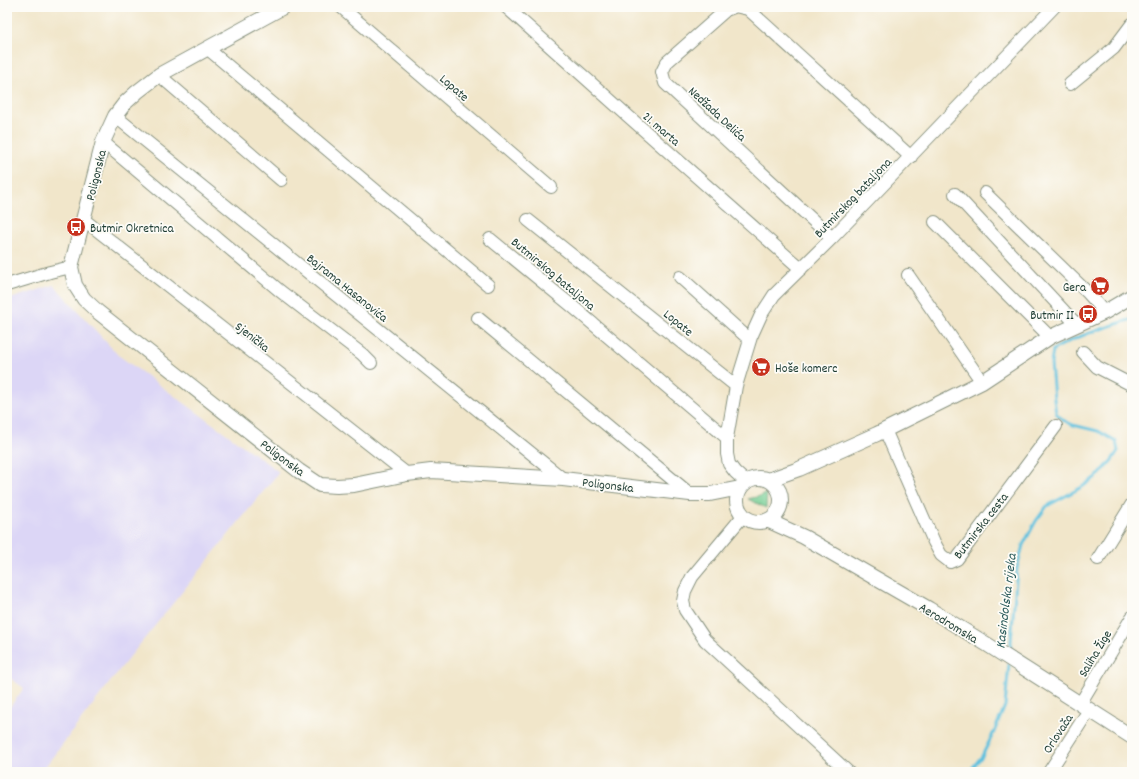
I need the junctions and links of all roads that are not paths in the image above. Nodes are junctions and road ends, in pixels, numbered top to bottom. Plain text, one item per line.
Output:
1 (283, 7) edge
2 (341, 7) edge
3 (506, 7) edge
4 (734, 7) edge
5 (739, 7) edge
6 (1054, 7) edge
7 (1132, 24) edge
8 (208, 49) junction
9 (159, 76) junction
10 (1070, 84) dead end
11 (115, 116) junction
12 (103, 142) junction
13 (911, 157) junction
14 (281, 180) dead end
15 (550, 187) dead end
16 (985, 193) dead end
17 (955, 194) dead end
18 (83, 219) junction
19 (528, 220) dead end
20 (935, 222) dead end
21 (832, 238) junction
22 (490, 239) dead end
23 (71, 267) junction
24 (801, 268) junction
25 (908, 275) dead end
26 (680, 277) dead end
27 (7, 285) edge
28 (488, 285) dead end
29 (1132, 296) edge
30 (1105, 312) junction
31 (478, 318) dead end
32 (1077, 325) junction
33 (1050, 337) junction
34 (750, 340) junction
35 (1083, 352) dead end
36 (372, 363) dead end
37 (982, 382) junction
38 (736, 386) junction
39 (1132, 386) edge
40 (1056, 426) dead end
41 (885, 430) junction
42 (727, 438) junction
43 (799, 469) junction
44 (407, 474) junction
45 (563, 479) junction
46 (768, 480) junction
47 (743, 485) junction
48 (690, 494) junction
49 (710, 494) junction
50 (736, 502) junction
51 (780, 502) junction
52 (1132, 504) edge
53 (743, 516) junction
54 (769, 520) junction
55 (804, 537) junction
56 (1098, 558) dead end
57 (1132, 617) edge
58 (1085, 707) junction
59 (1132, 737) edge
60 (848, 772) edge
61 (1049, 772) edge

1 - 8 street, Poligonska
2 - 15 street, Lopate
3 - 24 street, 21. marta
4 - 21 street, Nedžada Delića
5 - 13 street
6 - 13 street, Butmirskog bataljona
7 - 10 street
8 - 9 street, Poligonska
8 - 28 street
9 - 11 street, Poligonska
9 - 14 street
11 - 12 street, Poligonska
11 - 45 street, Bajrama Hasanovića
12 - 18 street, Poligonska
12 - 36 street, Poligonska
13 - 21 street, Butmirskog bataljona
16 - 30 street
17 - 32 street
18 - 23 street, Poligonska
18 - 44 street, Sjenička
19 - 38 street, Lopate
20 - 33 street
21 - 24 street, Butmirskog bataljona
22 - 42 street, Butmirskog bataljona
23 - 27 street
23 - 44 street, Poligonska
24 - 34 street, Butmirskog bataljona
25 - 37 street
26 - 34 street
29 - 30 street
30 - 32 street
31 - 48 street
32 - 33 street
33 - 37 street
34 - 38 street, Butmirskog bataljona
35 - 39 street
37 - 41 street
38 - 42 street, Butmirskog bataljona
40 - 41 street, Butmirska cesta
41 - 43 street
42 - 47 street, Butmirskog bataljona
43 - 46 street
43 - 51 street
44 - 45 street, Poligonska
45 - 48 street, Poligonska
46 - 47 street
46 - 51 street
47 - 49 street, Poligonska
47 - 50 street
48 - 49 street, Poligonska
49 - 50 street, Poligonska
50 - 53 street
51 - 54 street
51 - 55 street, Aerodromska
52 - 56 street
53 - 54 street
53 - 60 street
54 - 55 street, Aerodromska
55 - 58 street, Aerodromska
57 - 58 street, Saliha Žige
58 - 59 street, Aerodromska
58 - 61 street, Orlovača

